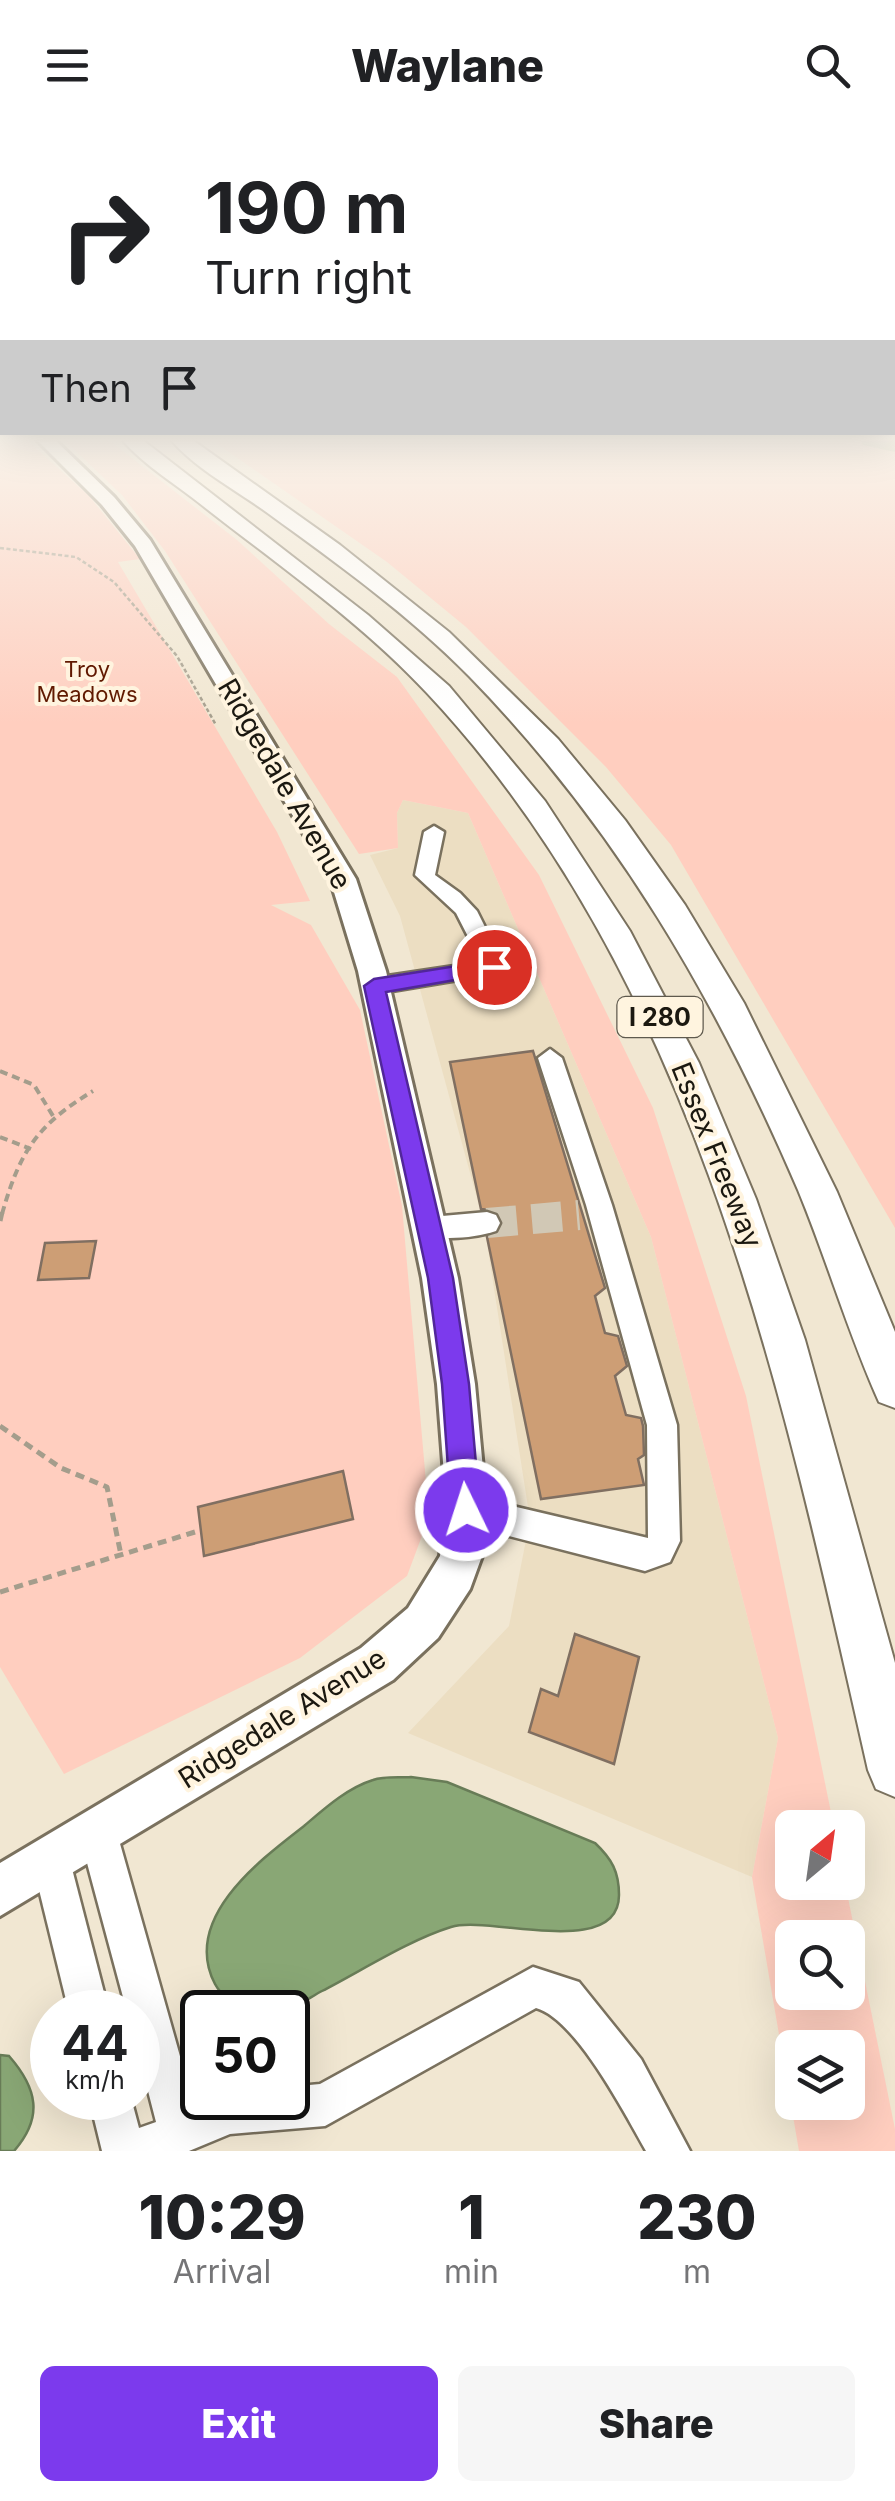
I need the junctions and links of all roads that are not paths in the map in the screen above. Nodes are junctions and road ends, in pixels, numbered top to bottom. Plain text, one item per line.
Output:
1 (133, 535) edge
2 (253, 535) edge
3 (306, 535) edge
4 (434, 832) dead end
5 (374, 986) junction
6 (550, 1058) dead end
7 (488, 1223) tunnel mouth
8 (429, 1226) junction
9 (895, 1388) edge
10 (466, 1510) junction
11 (895, 1770) edge
12 (98, 1833) junction
13 (51, 1861) junction
14 (0, 1891) edge
15 (83, 1990) edge
16 (115, 2120) edge
17 (180, 2132) junction
18 (123, 2151) edge
19 (136, 2151) edge
20 (669, 2151) edge

1 - 5 main road, Ridgedale Avenue
2 - 11 highway, Essex Freeway / I 280
3 - 9 highway, I 280
4 - 5 lane
5 - 8 main road, Ridgedale Avenue
6 - 10 lane
7 - 8 lane
8 - 10 main road, Ridgedale Avenue
10 - 12 main road, Ridgedale Avenue
12 - 13 main road, Ridgedale Avenue
12 - 17 lane
13 - 14 main road, Ridgedale Avenue
13 - 15 lane
16 - 18 lane
17 - 19 lane
17 - 20 lane

